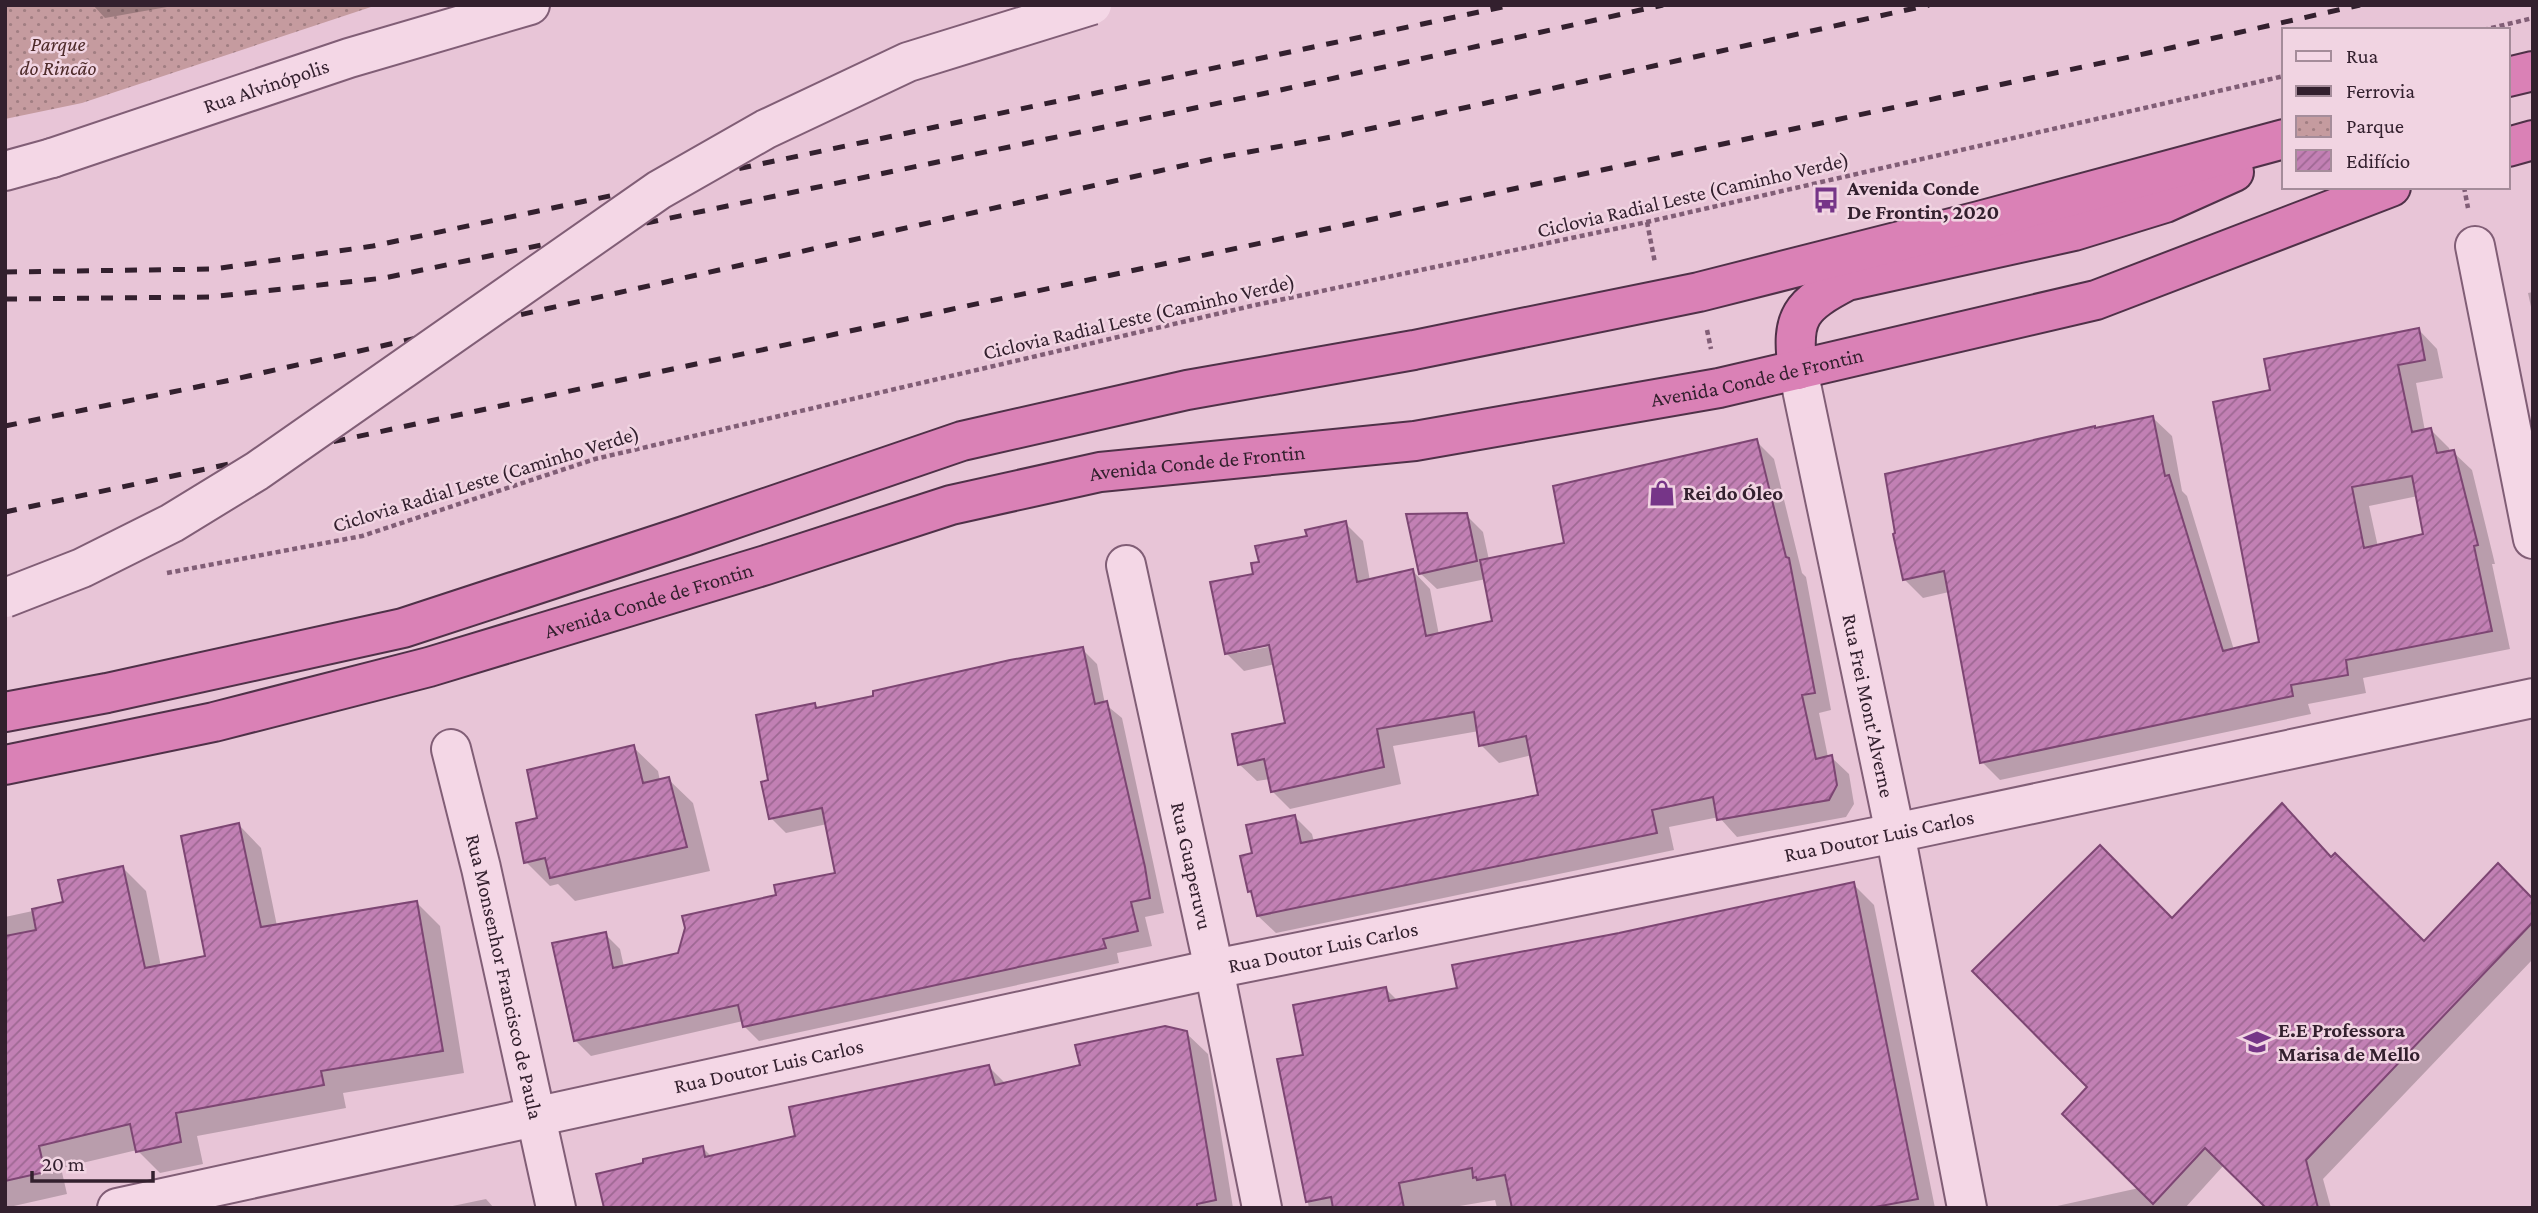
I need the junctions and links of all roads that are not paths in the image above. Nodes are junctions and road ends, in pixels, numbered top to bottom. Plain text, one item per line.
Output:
1 (530, 5) edge
2 (1092, 5) edge
3 (2533, 71) edge
4 (2510, 77) edge
5 (2282, 140) edge
6 (2533, 140) edge
7 (2510, 146) edge
8 (2282, 151) edge
9 (5, 171) edge
10 (2386, 189) edge
11 (2475, 246) dead end
12 (1798, 370) junction
13 (2533, 539) edge
14 (1126, 565) dead end
15 (5, 598) edge
16 (2533, 698) edge
17 (5, 712) edge
18 (451, 749) dead end
19 (5, 765) edge
20 (1895, 833) junction
21 (1214, 970) junction
22 (537, 1116) junction
23 (117, 1208) edge
24 (556, 1208) edge
25 (1262, 1208) edge
26 (1967, 1208) edge

1 - 9 street, Rua Alvinópolis
2 - 15 street, bridge
3 - 4 highway
5 - 17 highway
6 - 7 highway
8 - 12 highway
10 - 12 highway, Avenida Conde de Frontin
11 - 13 street
12 - 19 highway, Avenida Conde de Frontin
12 - 20 street, Rua Frei Mont'Alverne
14 - 21 street, Rua Guaperuvu
16 - 20 street, Rua Doutor Luis Carlos
18 - 22 street, Rua Monsenhor Francisco de Paula
20 - 21 street, Rua Doutor Luis Carlos
20 - 26 street, Rua Frei Mont'Alverne
21 - 22 street, Rua Doutor Luis Carlos
21 - 25 street, Rua Guaperuvu
22 - 23 street, Rua Doutor Luis Carlos
22 - 24 street, Rua Monsenhor Francisco de Paula

